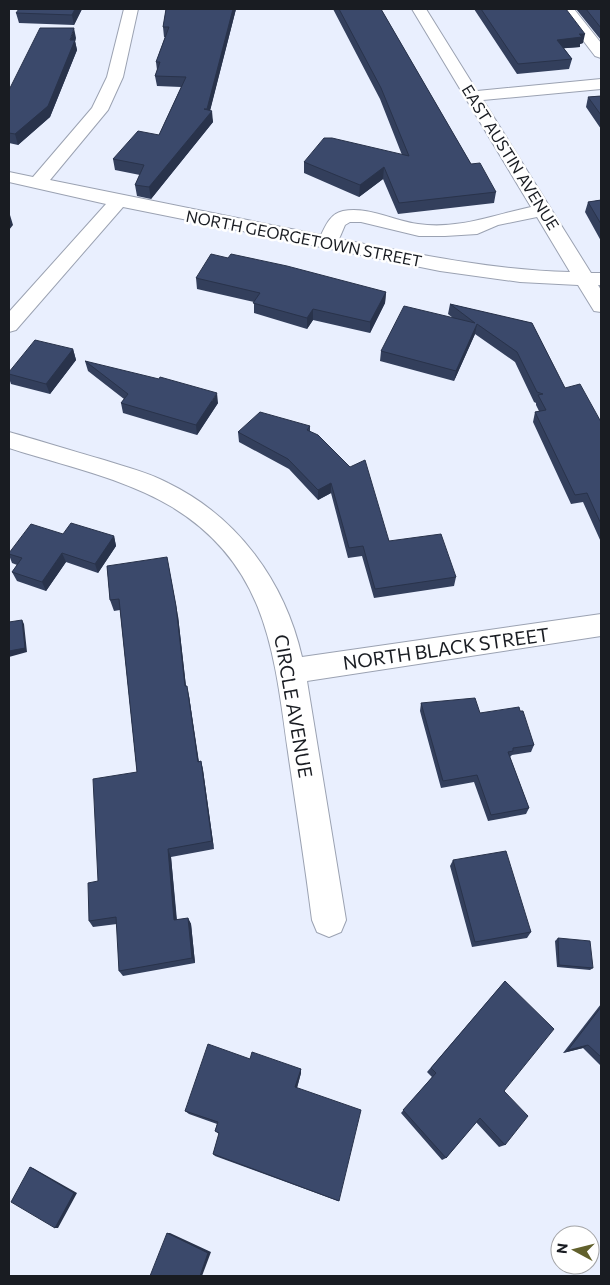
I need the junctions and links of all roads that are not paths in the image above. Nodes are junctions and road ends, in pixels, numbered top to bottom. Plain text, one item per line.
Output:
1 (130, 9) edge
2 (419, 9) edge
3 (566, 9) edge
4 (601, 53) edge
5 (601, 84) edge
6 (473, 96) junction
7 (9, 177) edge
8 (38, 183) junction
9 (119, 201) junction
10 (543, 210) junction
11 (327, 243) junction
12 (593, 279) edge
13 (601, 306) edge
14 (9, 325) edge
15 (9, 440) edge
16 (601, 625) edge
17 (291, 671) junction
18 (329, 920) dead end

1 - 8 street
2 - 6 street, EAST AUSTIN AVENUE
3 - 4 street
5 - 6 street
6 - 10 street, EAST AUSTIN AVENUE
7 - 8 street, NORTH GEORGETOWN STREET
8 - 9 street, NORTH GEORGETOWN STREET
9 - 11 street, NORTH GEORGETOWN STREET
9 - 14 street
10 - 11 street
10 - 12 street, EAST AUSTIN AVENUE
11 - 12 street, NORTH GEORGETOWN STREET
12 - 13 street, EAST AUSTIN AVENUE
15 - 17 street, CIRCLE AVENUE
16 - 17 street, NORTH BLACK STREET
17 - 18 street, CIRCLE AVENUE

